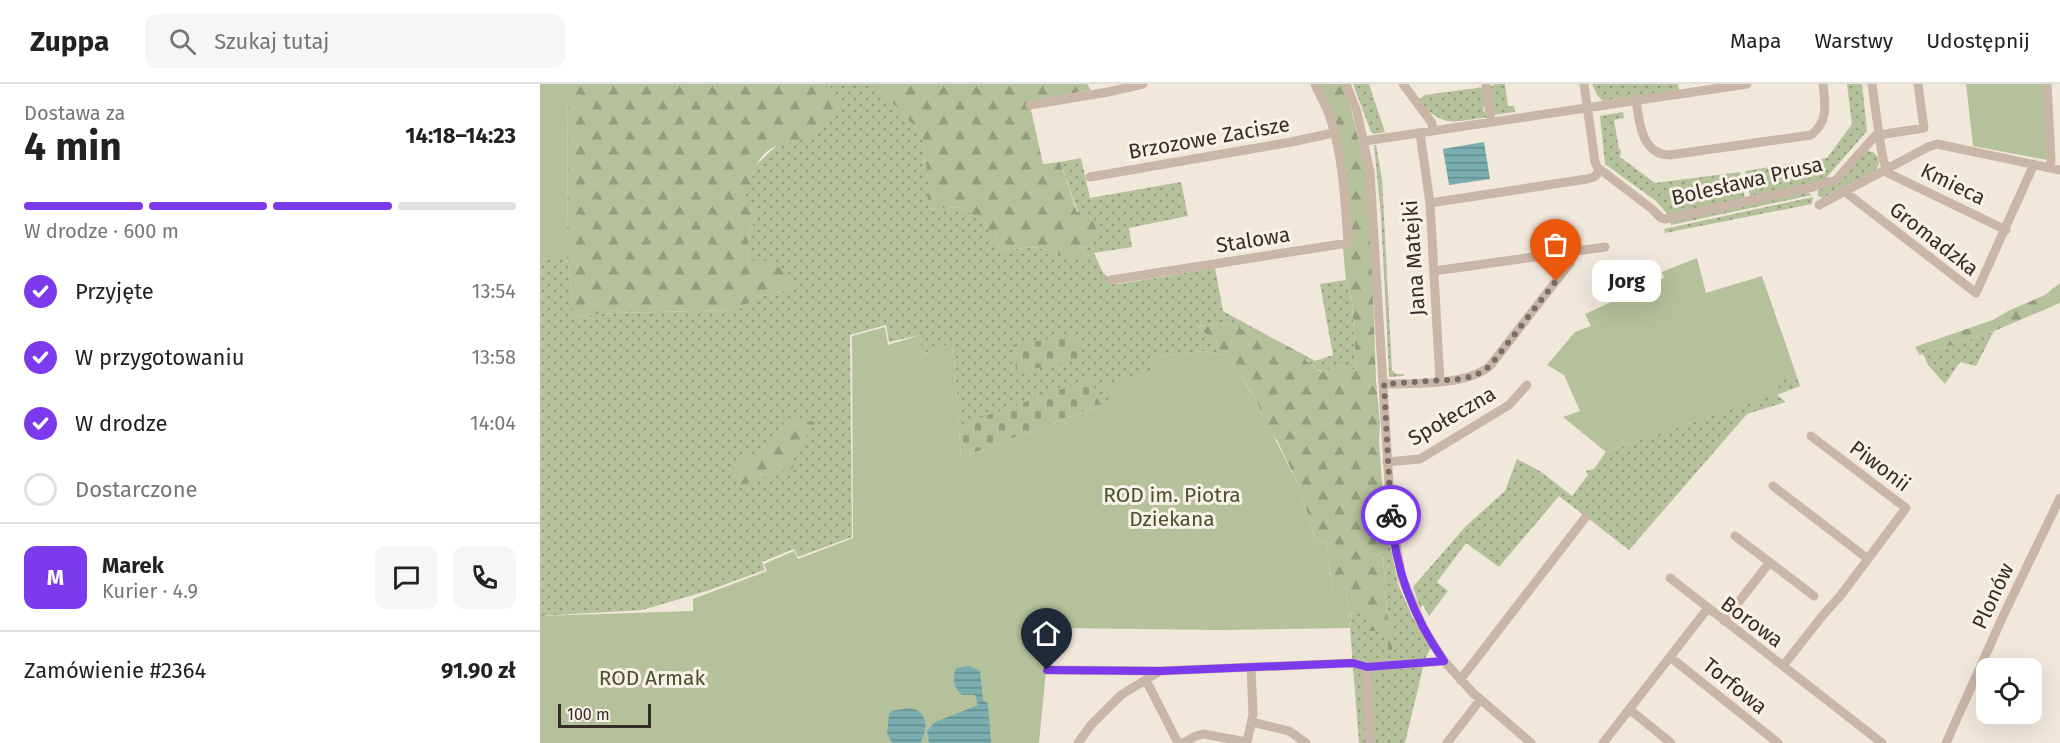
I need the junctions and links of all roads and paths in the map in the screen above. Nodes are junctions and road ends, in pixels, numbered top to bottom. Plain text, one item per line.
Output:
1 (1143, 84) edge
2 (1315, 84) edge
3 (1403, 84) edge
4 (1486, 84) edge
5 (1584, 84) edge
6 (1746, 84) edge
7 (1823, 84) edge
8 (1872, 84) edge
9 (1918, 84) edge
10 (2047, 84) edge
11 (1346, 85) edge
12 (1708, 87) edge
13 (1636, 99) junction
14 (1030, 105) dead end
15 (1587, 108) junction
16 (1491, 122) junction
17 (1434, 131) junction
18 (1333, 133) junction
19 (1420, 133) junction
20 (1878, 135) junction
21 (1365, 141) junction
22 (1866, 146) junction
23 (1882, 153) junction
24 (2034, 164) junction
25 (1886, 168) junction
26 (2055, 168) edge
27 (1601, 170) junction
28 (1090, 177) dead end
29 (1844, 191) junction
30 (1430, 202) junction
31 (1819, 204) dead end
32 (2006, 230) junction
33 (1605, 247) dead end
34 (1570, 253) junction
35 (1434, 271) junction
36 (1111, 280) dead end
37 (1440, 381) junction
38 (1384, 384) junction
39 (1527, 385) dead end
40 (1811, 436) dead end
41 (1387, 462) junction
42 (1773, 486) dead end
43 (2060, 498) edge
44 (1585, 518) dead end
45 (1735, 536) dead end
46 (1868, 559) junction
47 (1769, 563) junction
48 (1670, 578) dead end
49 (1814, 596) dead end
50 (1708, 608) junction
51 (1724, 621) junction
52 (1670, 657) junction
53 (1444, 661) junction
54 (1783, 666) junction
55 (1251, 667) junction
56 (1367, 667) junction
57 (1047, 670) dead end
58 (1160, 671) junction
59 (1146, 680) junction
60 (1460, 680) junction
61 (1480, 700) junction
62 (1629, 709) junction
63 (1252, 722) junction
64 (1078, 743) edge
65 (1178, 743) edge
66 (1183, 743) edge
67 (1247, 743) edge
68 (1306, 743) edge
69 (1370, 743) edge
70 (1448, 743) edge
71 (1531, 743) edge
72 (1603, 743) edge
73 (1671, 743) edge
74 (1778, 743) edge
75 (1882, 743) edge
76 (1946, 743) edge

1 - 14 street
2 - 18 street
3 - 17 street
4 - 16 street
5 - 15 street
6 - 12 street
7 - 13 street
8 - 20 street
9 - 20 street
10 - 26 street
11 - 21 street
12 - 13 street
13 - 15 street
15 - 16 street
15 - 27 street
16 - 17 street
17 - 19 street
18 - 28 street, Brzozowe Zacisze
18 - 36 street, Stalowa
19 - 21 street
19 - 30 street, Jana Matejki
20 - 22 street, Bolesława Prusa
20 - 23 street
21 - 38 street
22 - 23 street
22 - 27 street, Bolesława Prusa
23 - 25 street
24 - 25 street
24 - 26 street
24 - 32 street, Gromadzka
25 - 29 street
25 - 32 street, Kmieca
27 - 30 street
29 - 31 street
29 - 32 street, Gromadzka
30 - 35 street, Jana Matejki
33 - 34 street
34 - 35 street
34 - 37 street
35 - 37 street, Jana Matejki
37 - 38 street
38 - 41 street
39 - 41 street, Społeczna
40 - 46 street, Piwonii
41 - 53 street
42 - 46 street
43 - 76 street, Plonów
44 - 60 street
45 - 47 street
46 - 54 street, Piwonii
47 - 49 street
47 - 51 street
48 - 50 street
50 - 51 street, Borowa
50 - 52 street, Borowa
51 - 54 street, Borowa
52 - 62 street, Borowa
52 - 74 street, Torfowa
53 - 56 street
53 - 60 street
54 - 75 street, Borowa
55 - 56 street
55 - 58 street
55 - 63 street
56 - 69 street
57 - 58 street
58 - 59 street
59 - 64 street
59 - 65 street
60 - 61 street
61 - 70 street
61 - 71 street
62 - 72 street, Borowa
62 - 73 street
63 - 67 street
63 - 68 street
66 - 67 street

